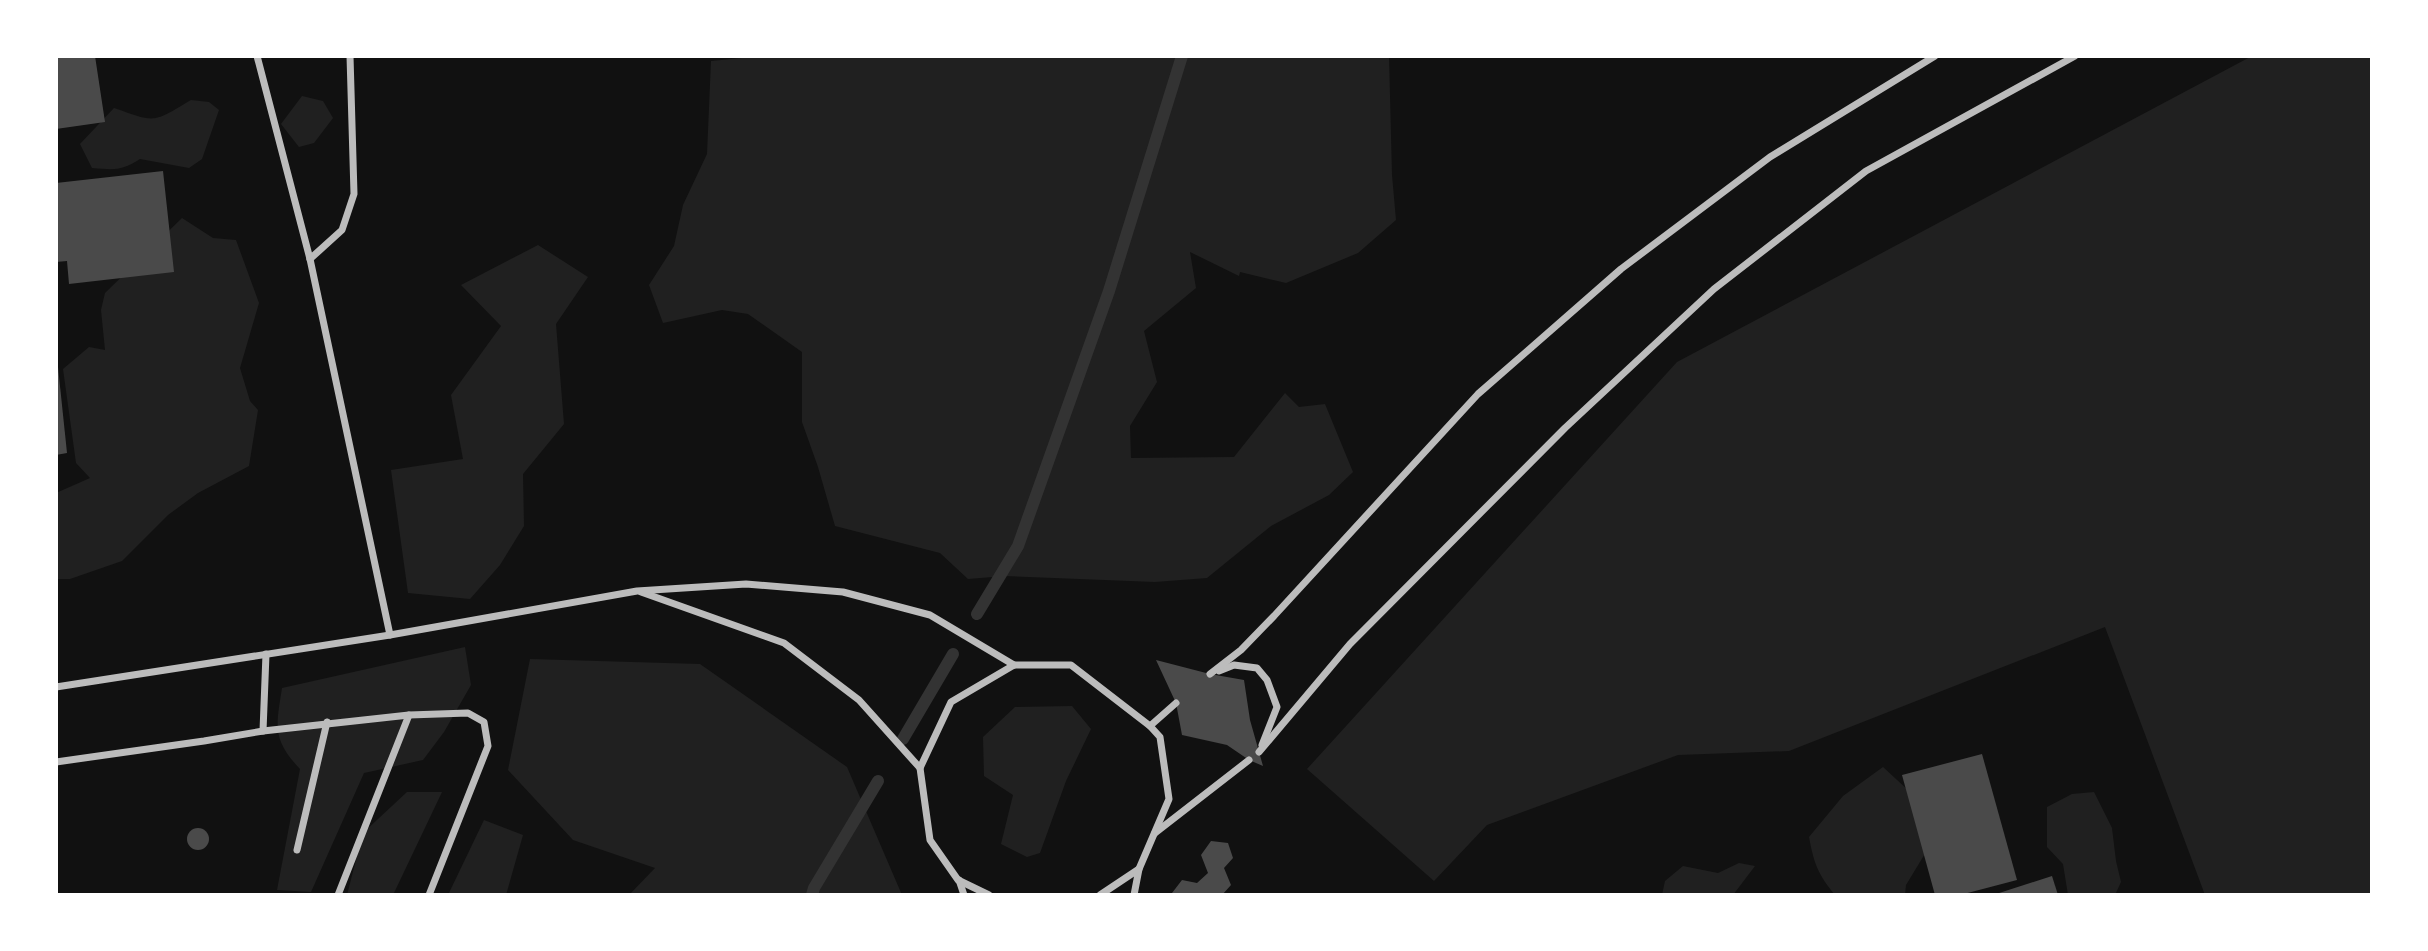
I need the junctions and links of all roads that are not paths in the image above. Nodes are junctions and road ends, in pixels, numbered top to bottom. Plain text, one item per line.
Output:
1 (257, 56) edge
2 (350, 56) edge
3 (1936, 56) edge
4 (2075, 56) edge
5 (310, 259) junction
6 (637, 591) junction
7 (390, 635) junction
8 (265, 654) junction
9 (1014, 665) junction
10 (56, 687) edge
11 (1177, 703) dead end
12 (409, 715) junction
13 (327, 722) junction
14 (1150, 726) junction
15 (263, 731) junction
16 (1249, 760) dead end
17 (56, 762) edge
18 (920, 768) junction
19 (1154, 834) junction
20 (297, 850) dead end
21 (1139, 869) junction
22 (958, 880) junction
23 (338, 895) edge
24 (429, 895) edge
25 (964, 895) edge
26 (989, 895) edge
27 (1100, 895) edge
28 (1135, 895) edge

1 - 5 street
2 - 5 street
3 - 4 street
5 - 7 street
6 - 7 street
6 - 9 street
6 - 18 street
7 - 8 street
8 - 10 street
8 - 15 street
9 - 14 street
9 - 18 street
11 - 14 street
12 - 13 street
12 - 23 street
12 - 24 street
13 - 15 street
13 - 20 street
14 - 19 street
15 - 17 street
16 - 19 street
18 - 22 street
19 - 21 street
21 - 27 street
21 - 28 street
22 - 25 street
22 - 26 street

